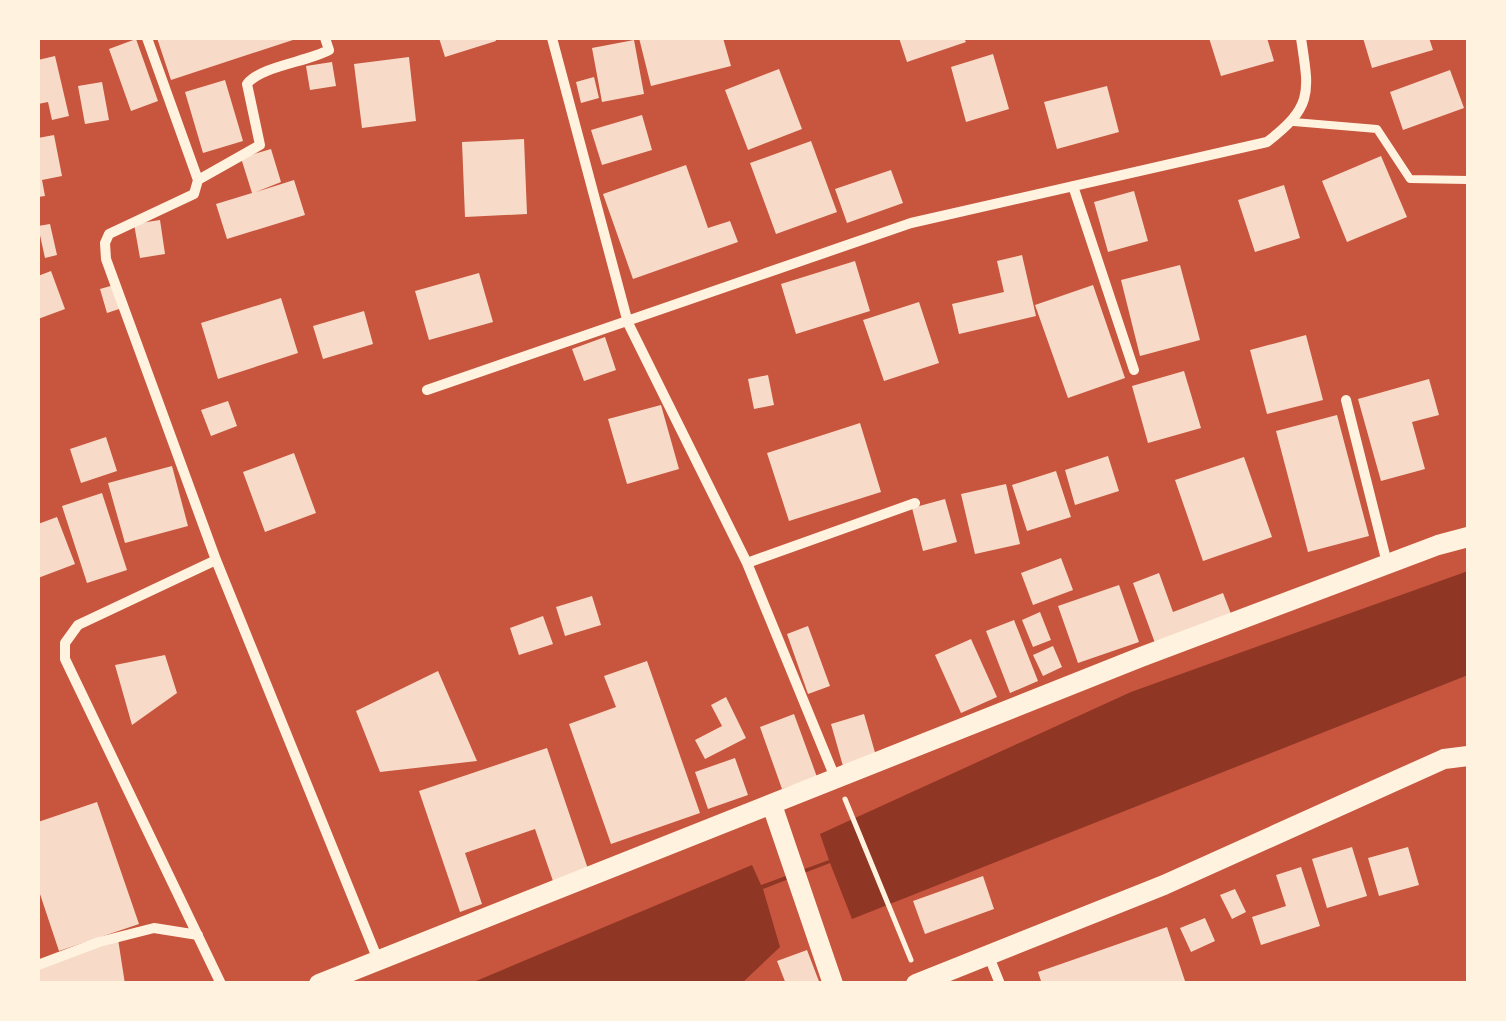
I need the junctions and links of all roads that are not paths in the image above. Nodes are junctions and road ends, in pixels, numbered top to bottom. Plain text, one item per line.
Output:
1 (147, 38) edge
2 (325, 38) edge
3 (552, 38) edge
4 (1301, 38) edge
5 (1294, 122) junction
6 (198, 180) junction
7 (1468, 180) edge
8 (1072, 186) junction
9 (628, 323) junction
10 (1134, 370) dead end
11 (427, 390) dead end
12 (1346, 400) dead end
13 (915, 503) dead end
14 (1468, 537) edge
15 (216, 560) junction
16 (747, 563) junction
17 (1387, 564) junction
18 (1468, 756) edge
19 (836, 780) junction
20 (772, 805) junction
21 (198, 935) junction
22 (988, 954) junction
23 (378, 960) junction
24 (38, 965) edge
25 (917, 983) edge
26 (221, 984) edge
27 (318, 984) edge
28 (833, 984) edge
29 (1000, 984) edge

1 - 6 street
2 - 6 street
3 - 9 street
4 - 5 street
5 - 7 lane
5 - 8 street
6 - 15 street
8 - 9 street
8 - 10 street
9 - 11 street
9 - 16 street
12 - 17 street
13 - 16 street
14 - 17 main road
15 - 21 street
15 - 23 street
16 - 19 street
17 - 19 main road
18 - 22 main road
19 - 20 main road
20 - 23 main road
20 - 28 main road
21 - 24 street
21 - 26 street
22 - 25 main road
22 - 29 street
23 - 27 main road

